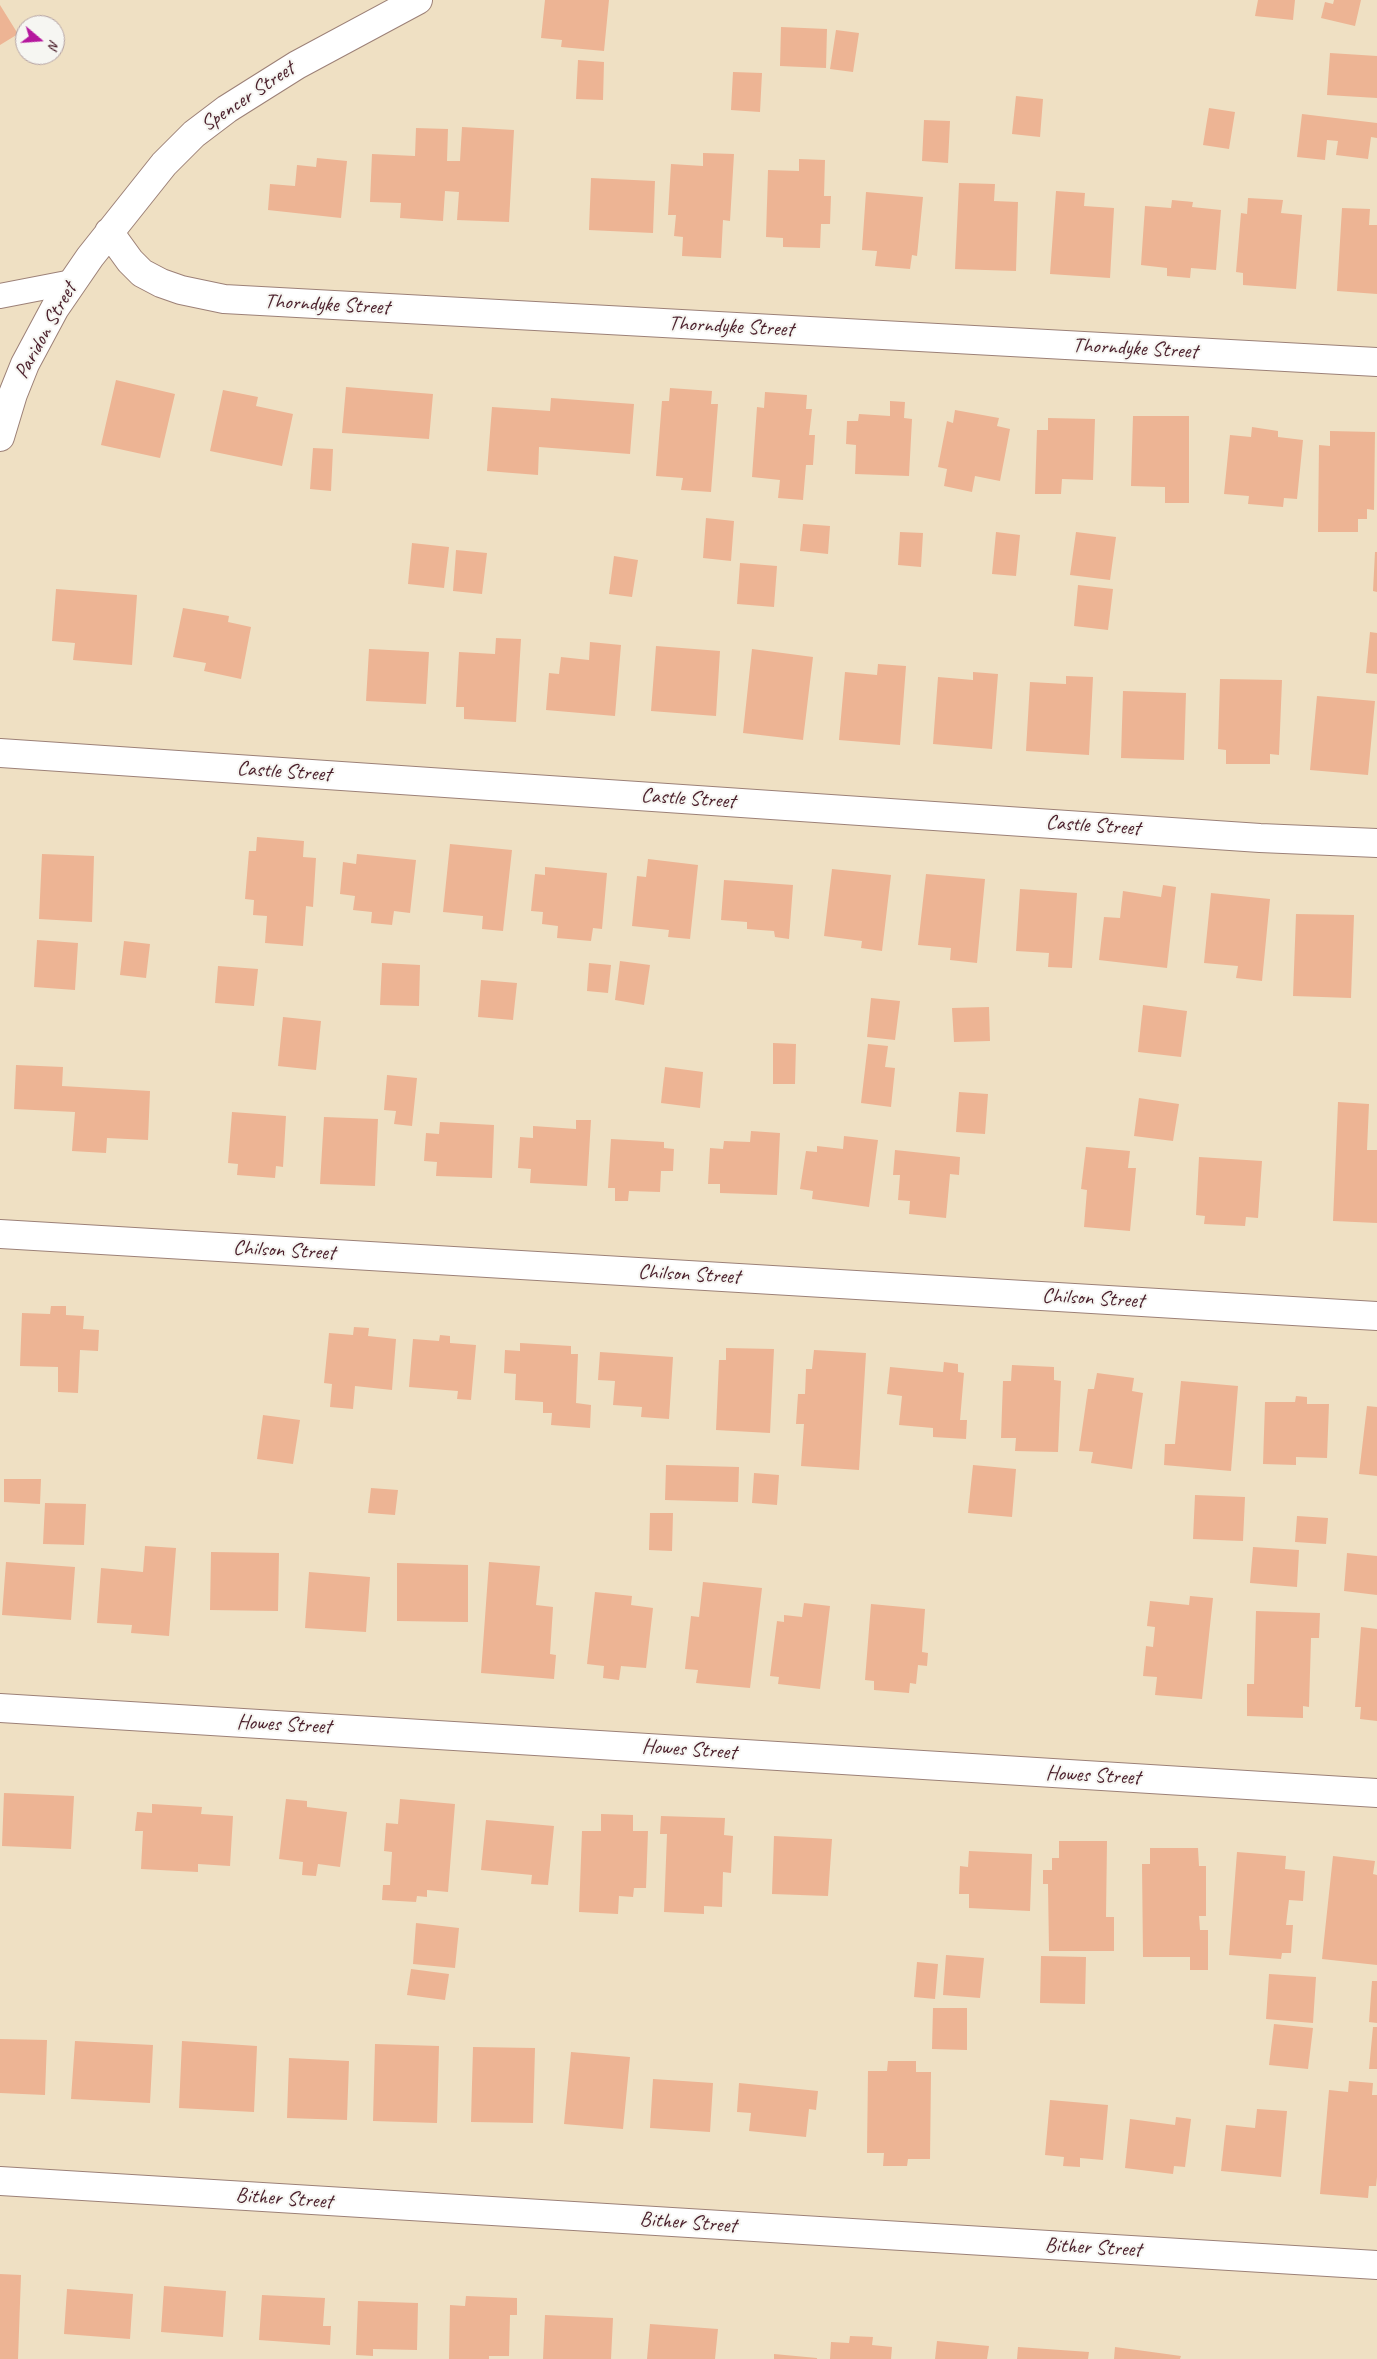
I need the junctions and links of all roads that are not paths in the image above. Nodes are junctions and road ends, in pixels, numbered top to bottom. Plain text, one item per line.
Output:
1 (418, 0) edge
2 (109, 232) junction
3 (72, 282) junction
4 (0, 296) edge
5 (1377, 362) edge
6 (0, 437) edge
7 (0, 753) edge
8 (1377, 843) edge
9 (0, 1234) edge
10 (1377, 1316) edge
11 (0, 1708) edge
12 (1377, 1793) edge
13 (0, 2181) edge
14 (1377, 2265) edge

1 - 2 street, Spencer Street
2 - 3 street, Paridon Street
2 - 5 street, Thorndyke Street
3 - 4 lane
3 - 6 street, Paridon Street
7 - 8 street, Castle Street
9 - 10 street, Chilson Street
11 - 12 street, Howes Street
13 - 14 street, Bither Street

